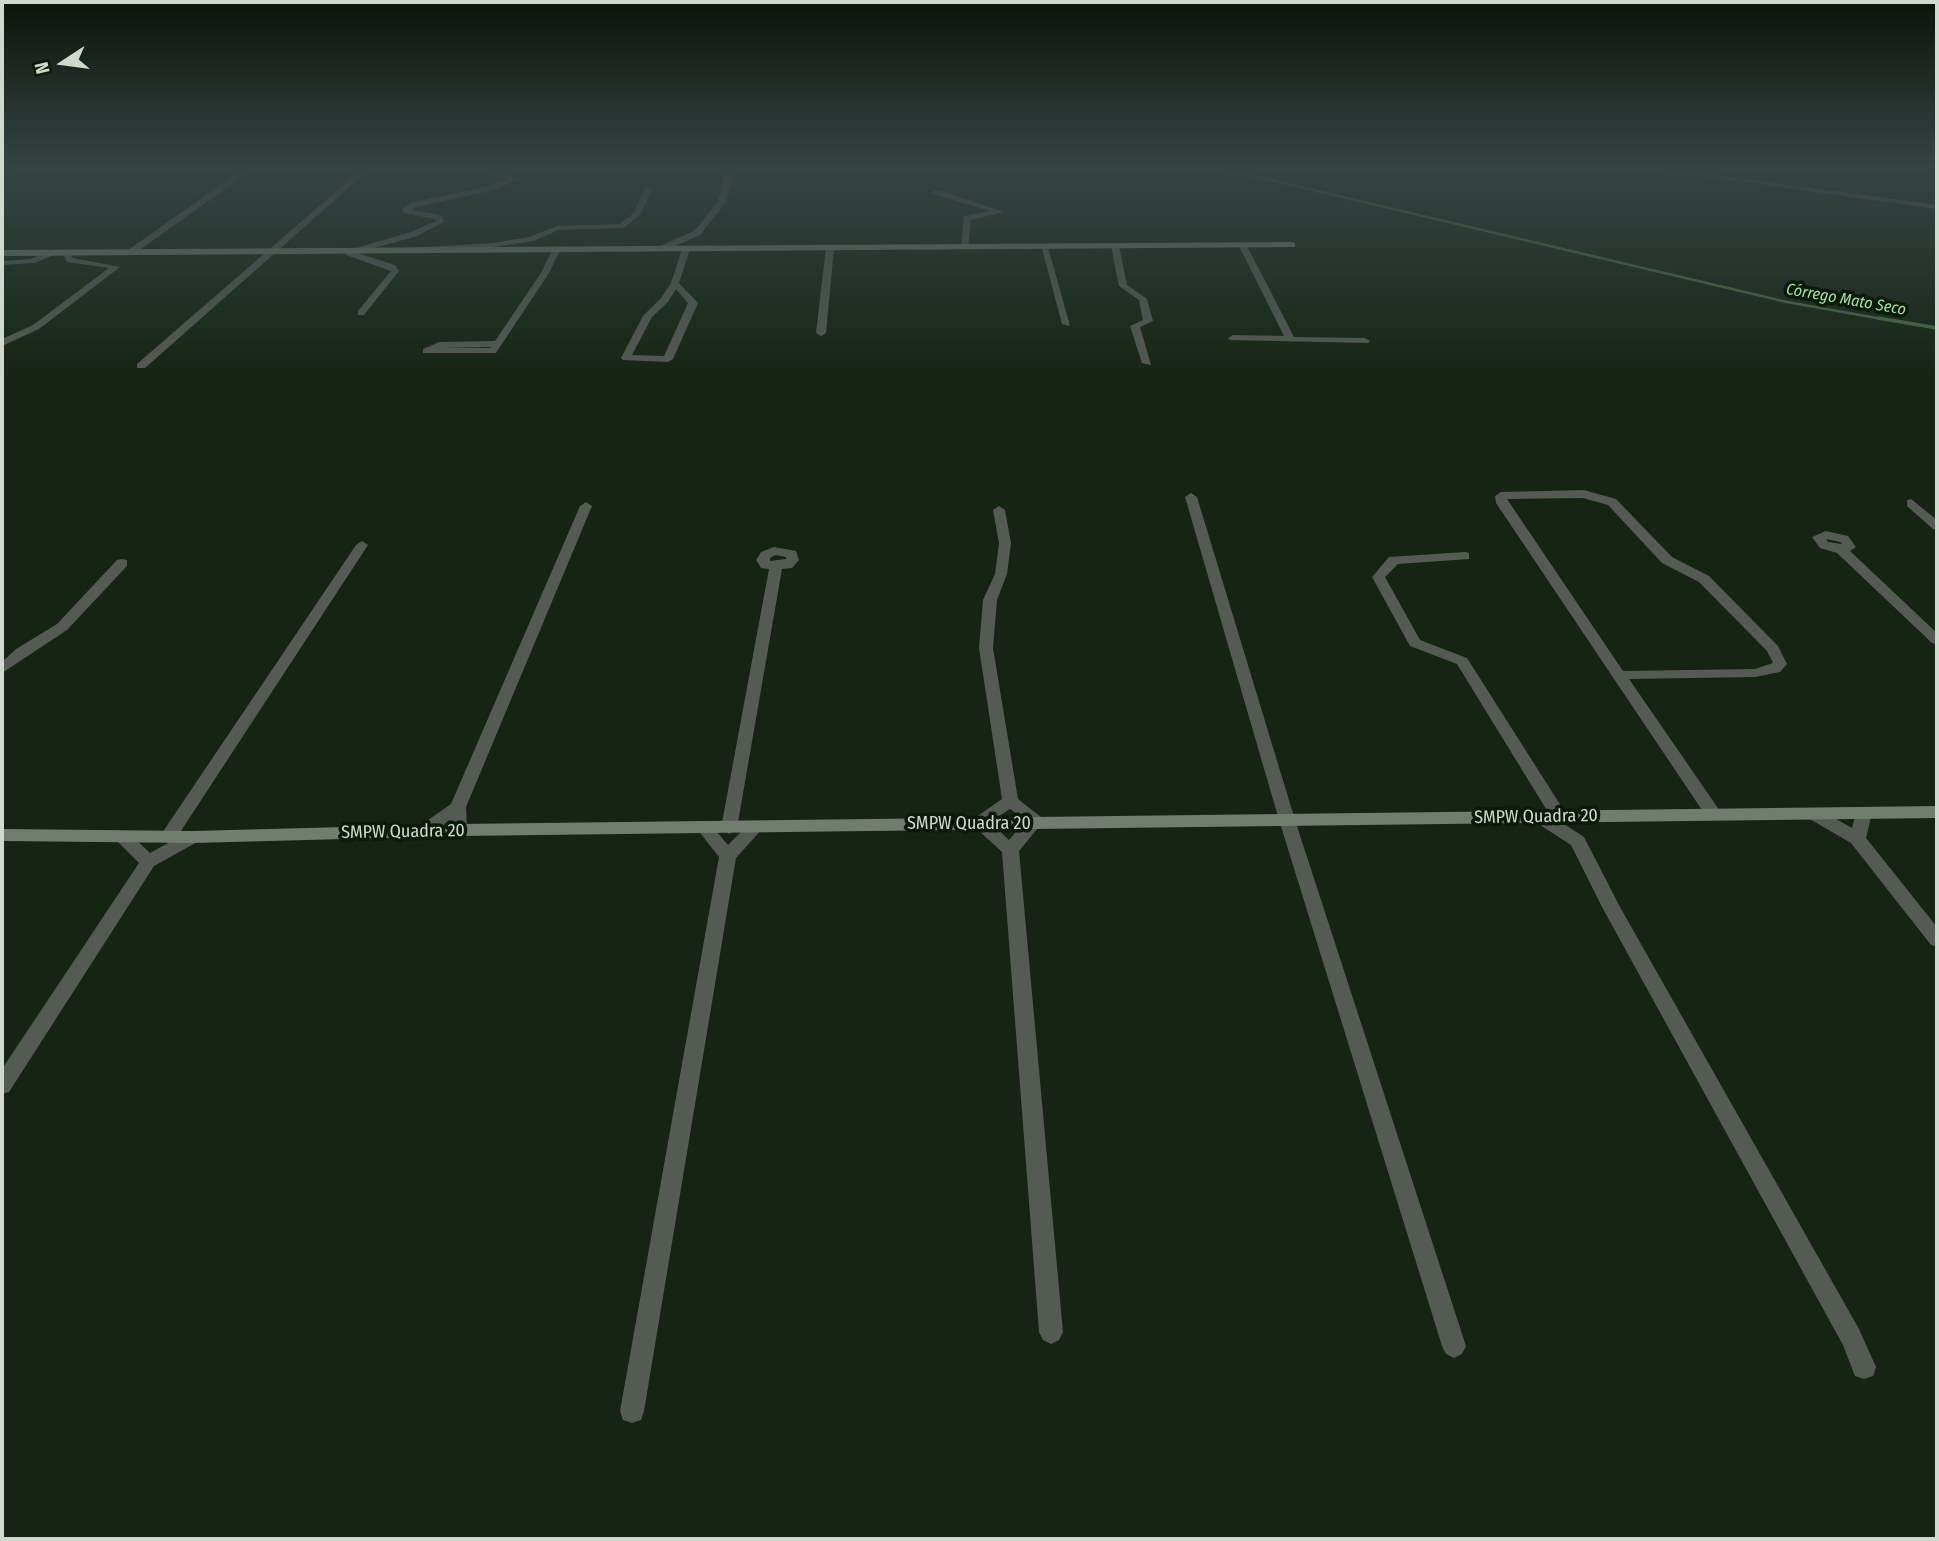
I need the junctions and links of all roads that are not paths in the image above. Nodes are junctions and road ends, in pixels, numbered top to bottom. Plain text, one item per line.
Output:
1 (148, 240) edge
2 (287, 240) edge
3 (391, 240) edge
4 (525, 240) edge
5 (681, 240) edge
6 (965, 240) edge
7 (1292, 245) dead end
8 (1115, 246) junction
9 (1243, 246) junction
10 (964, 247) junction
11 (1044, 247) junction
12 (830, 248) junction
13 (661, 249) junction
14 (686, 249) junction
15 (405, 250) junction
16 (556, 250) junction
17 (275, 251) junction
18 (343, 251) junction
19 (355, 251) junction
20 (64, 252) junction
21 (131, 252) junction
22 (2, 253) edge
23 (51, 253) junction
24 (2, 263) edge
25 (674, 283) junction
26 (361, 313) dead end
27 (1067, 324) dead end
28 (821, 333) dead end
29 (1233, 338) dead end
30 (1290, 338) junction
31 (1365, 341) dead end
32 (2, 343) edge
33 (477, 349) dead end
34 (1147, 363) dead end
35 (141, 366) dead end
36 (1191, 497) dead end
37 (1911, 503) dead end
38 (586, 506) dead end
39 (999, 510) dead end
40 (1937, 526) edge
41 (362, 545) dead end
42 (1842, 550) dead end
43 (1465, 556) dead end
44 (122, 564) dead end
45 (776, 567) dead end
46 (1937, 640) edge
47 (2, 669) edge
48 (1619, 675) junction
49 (1010, 801) junction
50 (457, 807) junction
51 (1937, 811) edge
52 (1864, 813) junction
53 (1814, 814) junction
54 (1714, 815) junction
55 (1589, 816) junction
56 (1540, 817) junction
57 (1560, 817) junction
58 (1287, 820) junction
59 (978, 824) junction
60 (1037, 824) junction
61 (729, 828) junction
62 (755, 828) junction
63 (705, 829) junction
64 (459, 830) junction
65 (424, 831) junction
66 (2, 835) edge
67 (123, 837) junction
68 (168, 837) junction
69 (193, 837) junction
70 (1857, 839) junction
71 (1578, 841) junction
72 (1010, 850) junction
73 (727, 856) junction
74 (148, 862) junction
75 (1937, 940) edge
76 (2, 1086) edge
77 (1051, 1332) dead end
78 (1454, 1346) dead end
79 (1864, 1367) dead end
80 (632, 1411) dead end

1 - 21 street
2 - 17 street
3 - 19 street
4 - 15 street
5 - 13 street
6 - 10 street
7 - 9 street
8 - 9 street
8 - 11 street
8 - 34 street
9 - 30 street
10 - 11 street
10 - 12 street
11 - 27 street
12 - 14 street
12 - 28 street
13 - 14 street
13 - 16 street
14 - 25 street
15 - 16 street
15 - 19 street
16 - 33 street
17 - 18 street
17 - 21 street
17 - 35 street
18 - 19 street
18 - 26 street
20 - 21 street
20 - 23 street
20 - 32 street
22 - 23 street
23 - 24 street
25 - 25 street
29 - 30 street
30 - 31 street
36 - 58 street
37 - 40 street
38 - 50 street
39 - 49 street
41 - 68 street
42 - 46 street
43 - 57 street
44 - 47 street
45 - 61 street
48 - 48 street
48 - 54 street
49 - 59 street
49 - 60 street
50 - 64 street
50 - 65 street
51 - 52 street, SMPW Quadra 20
52 - 53 street, SMPW Quadra 20
52 - 70 street
53 - 54 street, SMPW Quadra 20
53 - 70 street
54 - 55 street, SMPW Quadra 20
55 - 57 street, SMPW Quadra 20
55 - 71 street
56 - 57 street, SMPW Quadra 20
56 - 58 street, SMPW Quadra 20
56 - 71 street
58 - 60 street, SMPW Quadra 20
58 - 78 street
59 - 60 street, SMPW Quadra 20
59 - 62 street, SMPW Quadra 20
59 - 72 street
60 - 72 street
61 - 62 street, SMPW Quadra 20
61 - 63 street, SMPW Quadra 20
62 - 73 street
63 - 64 street, SMPW Quadra 20
63 - 73 street
64 - 65 street, SMPW Quadra 20
65 - 69 street, SMPW Quadra 20
66 - 67 street, SMPW Quadra 20
67 - 68 street, SMPW Quadra 20
67 - 74 street
68 - 69 street, SMPW Quadra 20
69 - 74 street
70 - 75 street
71 - 79 street
72 - 77 street
73 - 80 street
74 - 76 street

